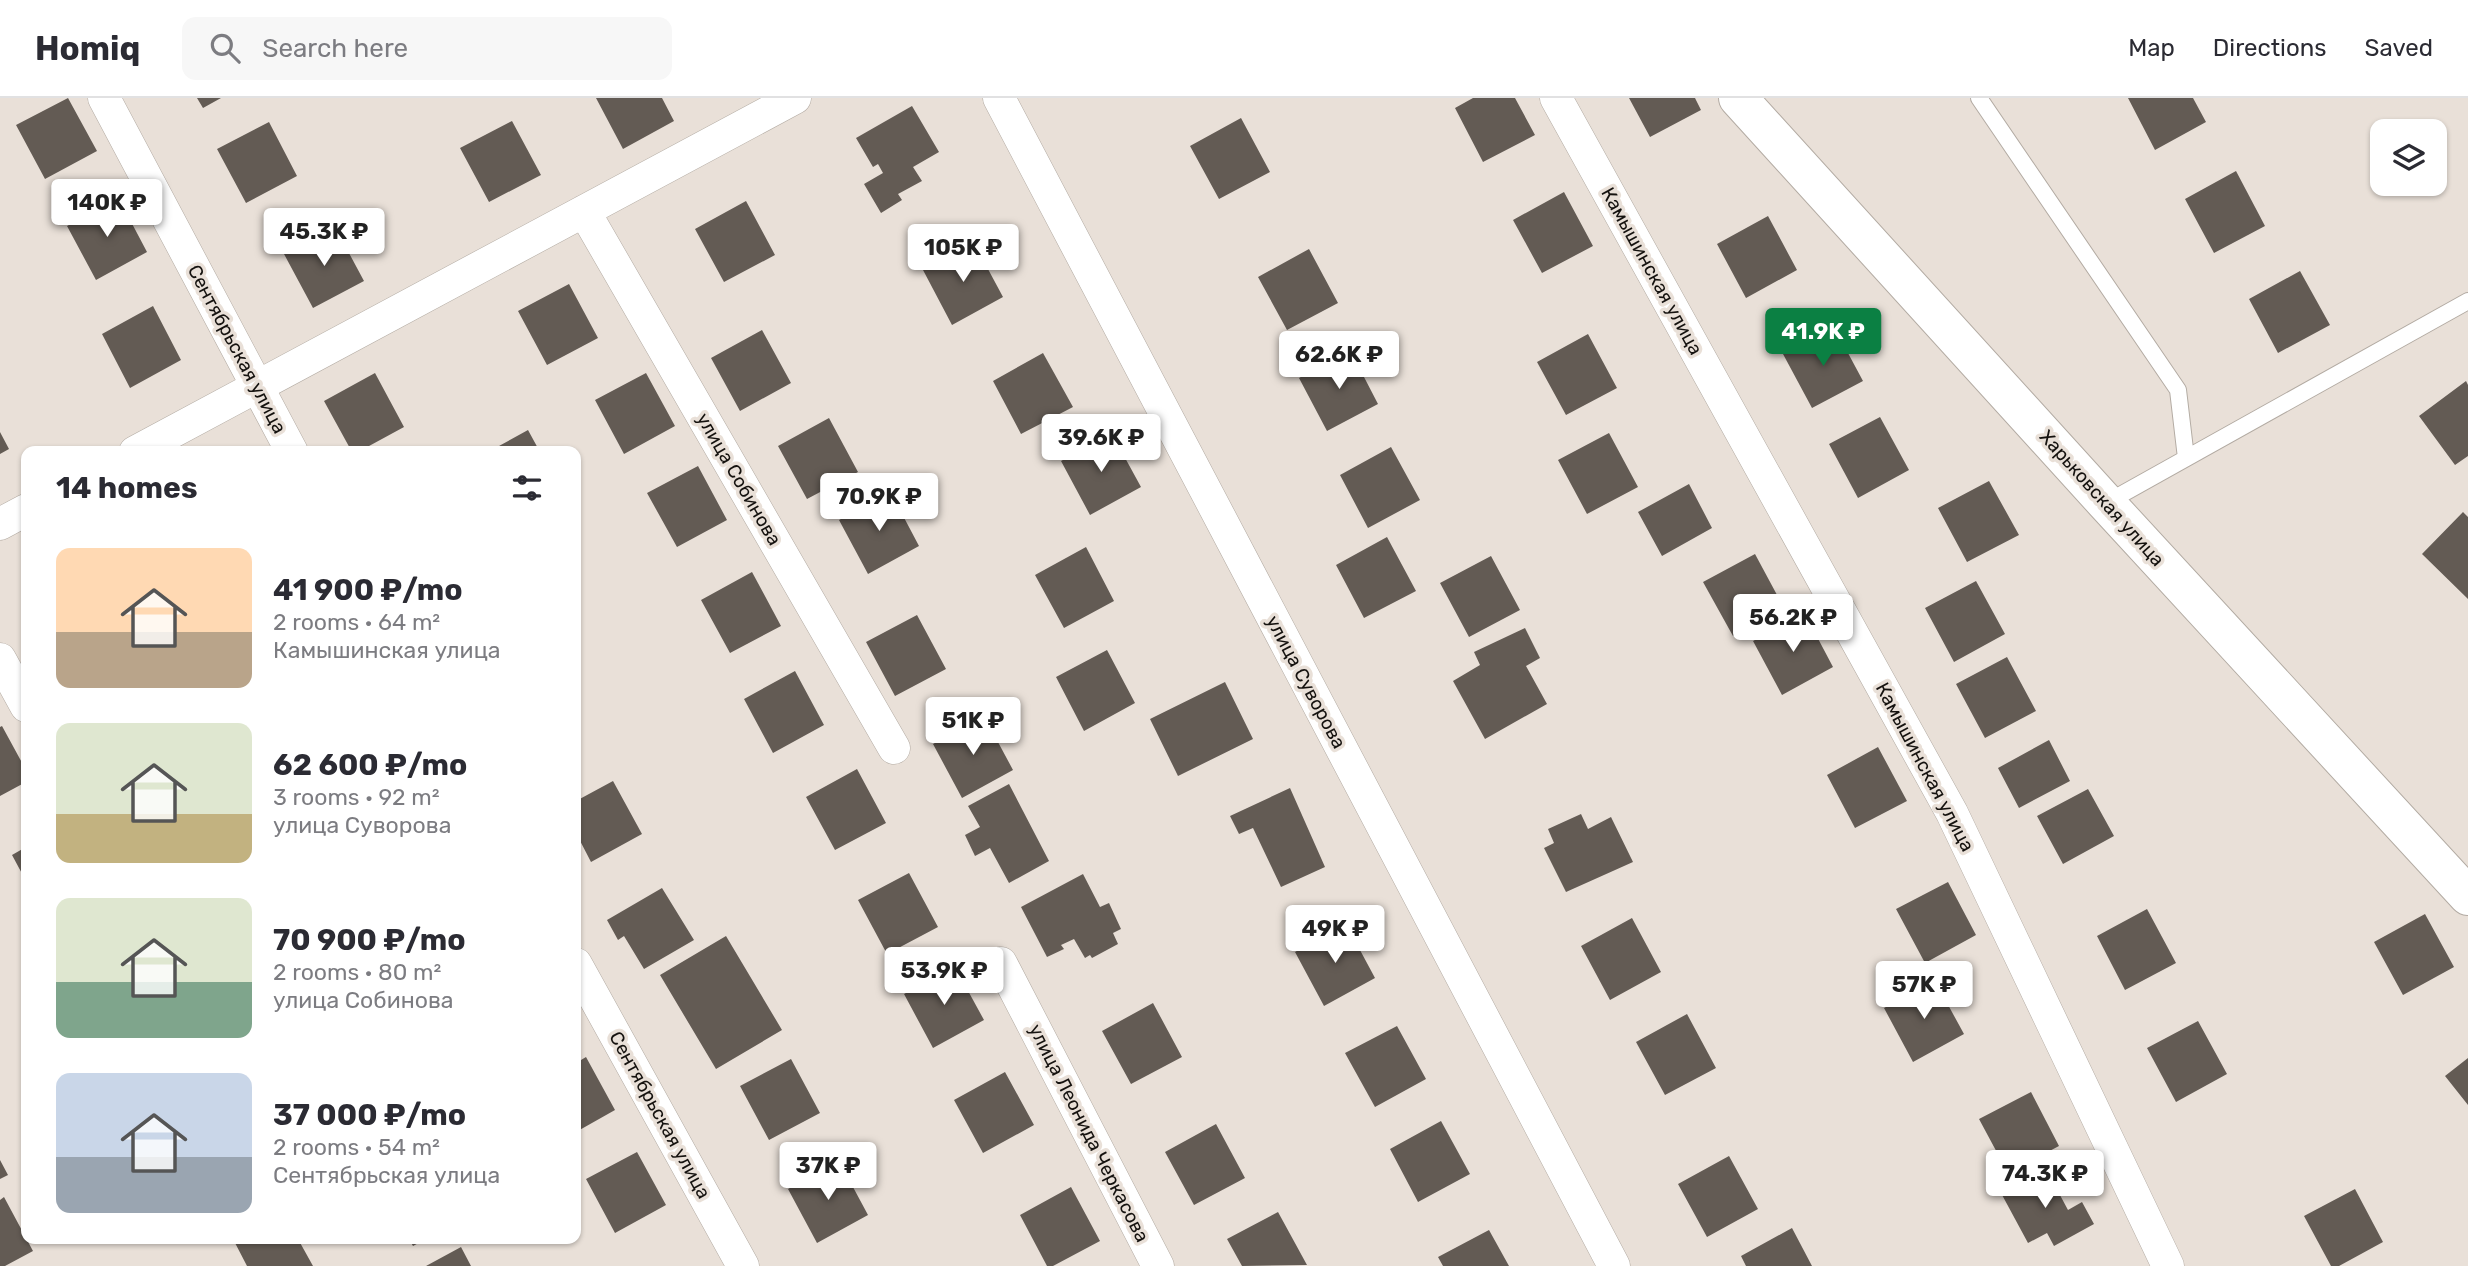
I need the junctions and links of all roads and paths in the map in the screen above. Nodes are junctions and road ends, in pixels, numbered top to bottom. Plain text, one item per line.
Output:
1 (104, 98) edge
2 (795, 98) edge
3 (999, 98) edge
4 (1556, 98) edge
5 (1738, 98) edge
6 (1979, 98) edge
7 (583, 211) junction
8 (2468, 301) edge
9 (256, 387) junction
10 (146, 446) edge
11 (289, 446) edge
12 (2186, 458) junction
13 (2106, 503) junction
14 (21, 513) edge
15 (0, 524) edge
16 (0, 659) edge
17 (21, 697) edge
18 (894, 748) dead end
19 (2468, 896) edge
20 (1001, 963) dead end
21 (581, 973) edge
22 (743, 1266) edge
23 (1157, 1266) edge
24 (1614, 1266) edge
25 (2168, 1266) edge

1 - 9 street, Сентябрьская улица
2 - 7 street
3 - 24 street, улица Суворова
4 - 25 street, Камышинская улица
5 - 13 street, Харьковская улица
6 - 12 lane
7 - 9 street
7 - 18 street, улица Собинова
8 - 12 lane
9 - 10 street
9 - 11 street, Сентябрьская улица
12 - 13 lane
13 - 19 street, Харьковская улица
14 - 15 street
16 - 17 street
20 - 23 street, улица Леонида Черкасова
21 - 22 street, Сентябрьская улица

